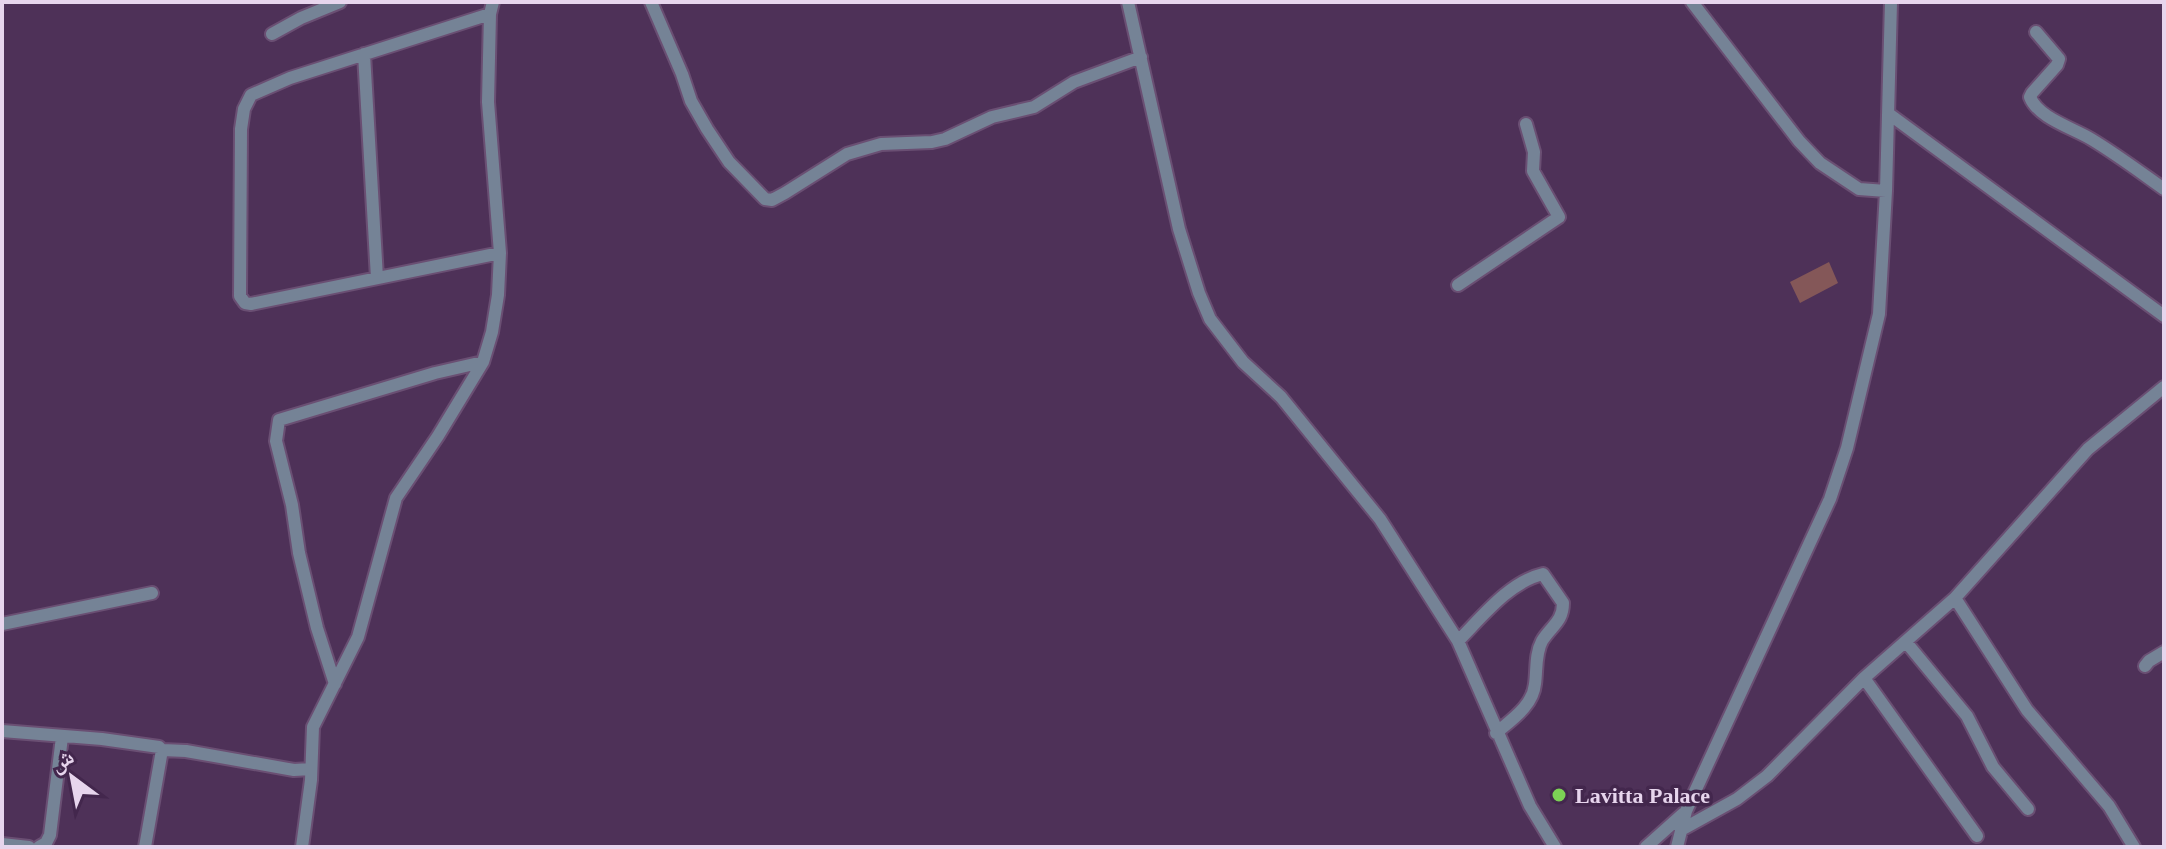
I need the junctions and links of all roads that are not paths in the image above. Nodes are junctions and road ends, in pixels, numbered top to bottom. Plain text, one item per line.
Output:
1 (340, 2) edge
2 (651, 2) edge
3 (1128, 2) edge
4 (1692, 2) edge
5 (1891, 2) edge
6 (492, 8) edge
7 (2036, 32) dead end
8 (272, 34) dead end
9 (364, 54) junction
10 (1141, 57) junction
11 (1889, 114) junction
12 (1526, 124) dead end
13 (2164, 189) edge
14 (1886, 191) junction
15 (500, 253) junction
16 (377, 278) junction
17 (1458, 285) dead end
18 (2164, 316) edge
19 (483, 362) junction
20 (2164, 387) edge
21 (152, 593) dead end
22 (1955, 598) junction
23 (2, 624) edge
24 (1458, 641) junction
25 (1906, 642) junction
26 (2164, 652) edge
27 (2145, 666) dead end
28 (1864, 678) junction
29 (335, 684) junction
30 (2, 731) edge
31 (1496, 733) junction
32 (62, 737) junction
33 (162, 750) junction
34 (311, 769) junction
35 (2028, 809) dead end
36 (1686, 811) junction
37 (1681, 830) junction
38 (1977, 836) dead end
39 (2, 844) edge
40 (29, 847) edge
41 (39, 847) edge
42 (145, 847) edge
43 (302, 847) edge
44 (1555, 847) edge
45 (1646, 847) edge
46 (1677, 847) edge
47 (2134, 847) edge

1 - 8 street
2 - 10 street
3 - 10 street
4 - 14 street
5 - 11 street
6 - 9 street
6 - 15 street
7 - 13 street
9 - 16 street
9 - 16 street
10 - 24 street
11 - 14 street
11 - 18 street
12 - 17 street
14 - 36 street
15 - 16 street
15 - 19 street
19 - 29 street
19 - 29 street
20 - 22 street
21 - 23 street
22 - 25 street
22 - 47 street
24 - 31 street
24 - 31 street
25 - 28 street
25 - 35 street
26 - 27 street
28 - 37 street
28 - 38 street
29 - 34 street
30 - 32 street
31 - 44 street
32 - 33 street
32 - 41 street
33 - 34 street
33 - 42 street
34 - 43 street
36 - 37 street
36 - 45 street
37 - 46 street
39 - 40 street

